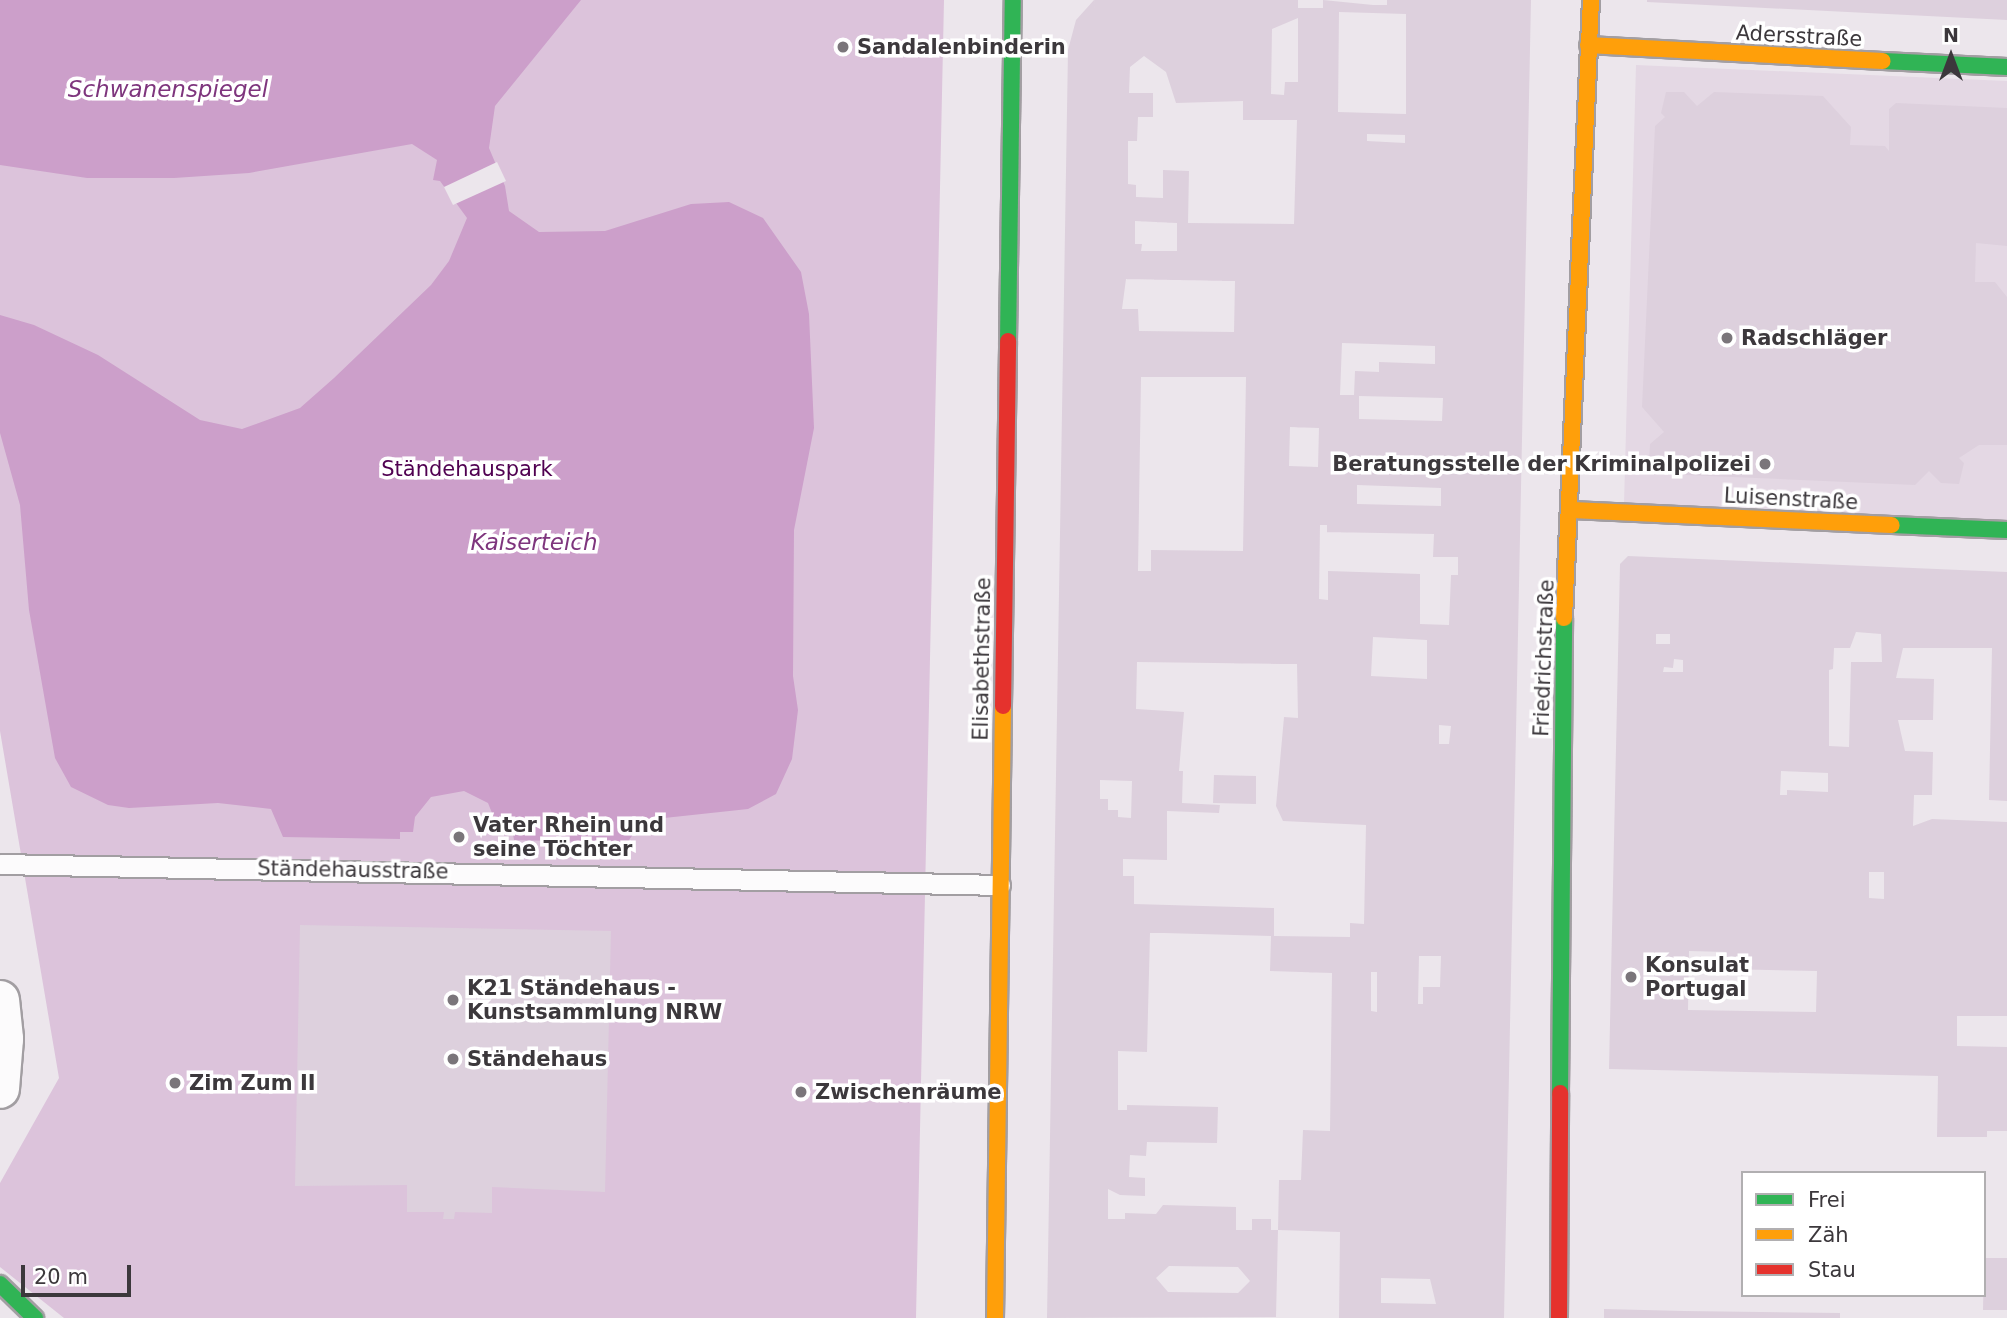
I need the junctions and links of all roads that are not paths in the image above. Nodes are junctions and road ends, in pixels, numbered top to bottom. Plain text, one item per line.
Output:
1 (1013, 0) edge
2 (1591, 0) edge
3 (1588, 45) junction
4 (2007, 68) edge
5 (1572, 510) junction
6 (2007, 530) edge
7 (0, 864) edge
8 (1000, 884) junction
9 (0, 1000) edge
10 (0, 1089) edge
11 (0, 1284) edge
12 (35, 1318) edge
13 (995, 1318) edge
14 (1559, 1318) edge

1 - 8 main road, Elisabethstraße
2 - 3 main road, Friedrichstraße
3 - 4 main road, Adersstraße
3 - 5 main road, Friedrichstraße
5 - 6 main road, Luisenstraße
5 - 14 main road, Friedrichstraße
7 - 8 lane, Ständehausstraße
8 - 13 main road, Elisabethstraße
9 - 10 street
11 - 12 main road

